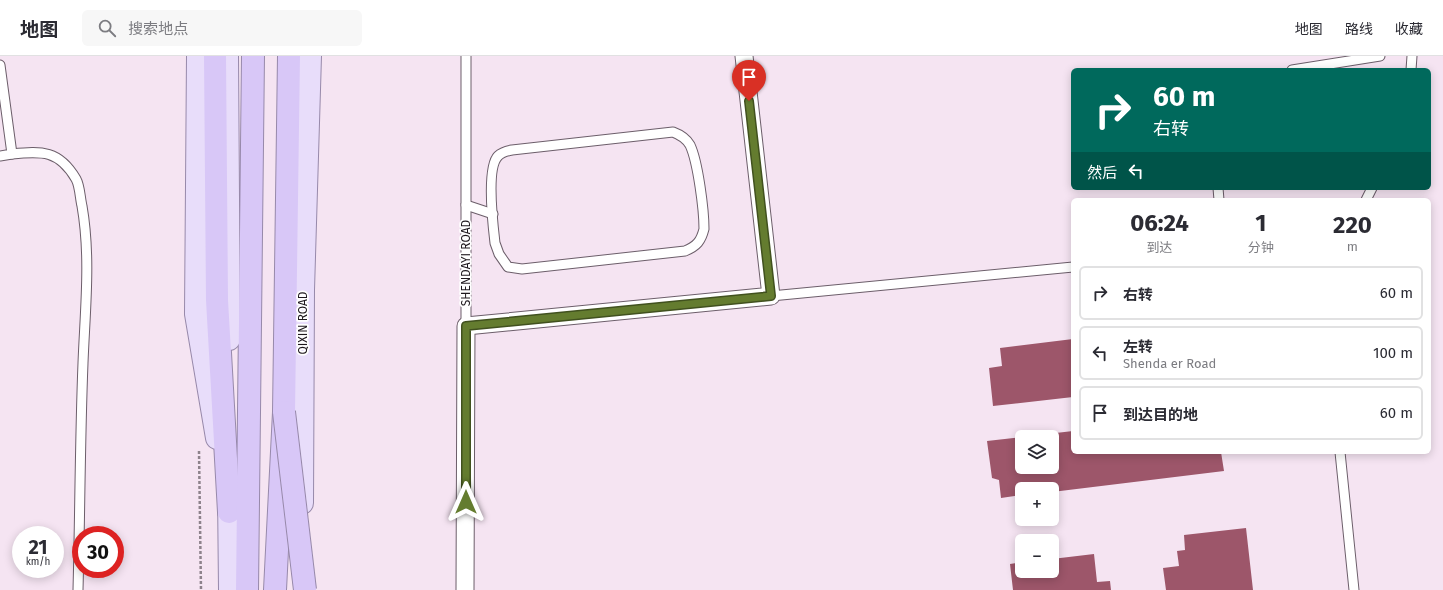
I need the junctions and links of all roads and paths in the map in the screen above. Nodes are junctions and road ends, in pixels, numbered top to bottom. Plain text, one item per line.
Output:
1 (198, 56) edge
2 (215, 56) edge
3 (227, 56) edge
4 (253, 56) edge
5 (289, 56) edge
6 (310, 56) edge
7 (466, 56) edge
8 (744, 56) edge
9 (1380, 56) edge
10 (1412, 56) edge
11 (0, 65) edge
12 (1341, 66) edge
13 (1316, 68) edge
14 (1411, 68) edge
15 (12, 154) junction
16 (0, 156) edge
17 (466, 205) junction
18 (492, 214) junction
19 (1071, 267) edge
20 (771, 296) junction
21 (466, 326) junction
22 (284, 412) junction
23 (1340, 454) edge
24 (230, 512) junction
25 (78, 590) edge
26 (230, 590) edge
27 (247, 590) edge
28 (275, 590) edge
29 (302, 590) edge
30 (305, 590) edge
31 (465, 590) edge
32 (1354, 590) edge

1 - 24 main road
2 - 24 highway
3 - 24 main road
4 - 27 highway
5 - 22 highway
6 - 29 main road, QIXIN ROAD
7 - 17 lane, SHENDAYI ROAD
8 - 20 street
9 - 12 lane
10 - 14 lane
11 - 15 lane
12 - 13 lane
15 - 16 lane
15 - 25 lane
17 - 18 lane
17 - 21 lane, SHENDAYI ROAD
18 - 18 lane
19 - 20 lane
20 - 21 street
21 - 31 street, SHENDAYI ROAD
22 - 28 highway, bridge
22 - 30 highway, bridge
23 - 32 lane
24 - 26 main road

